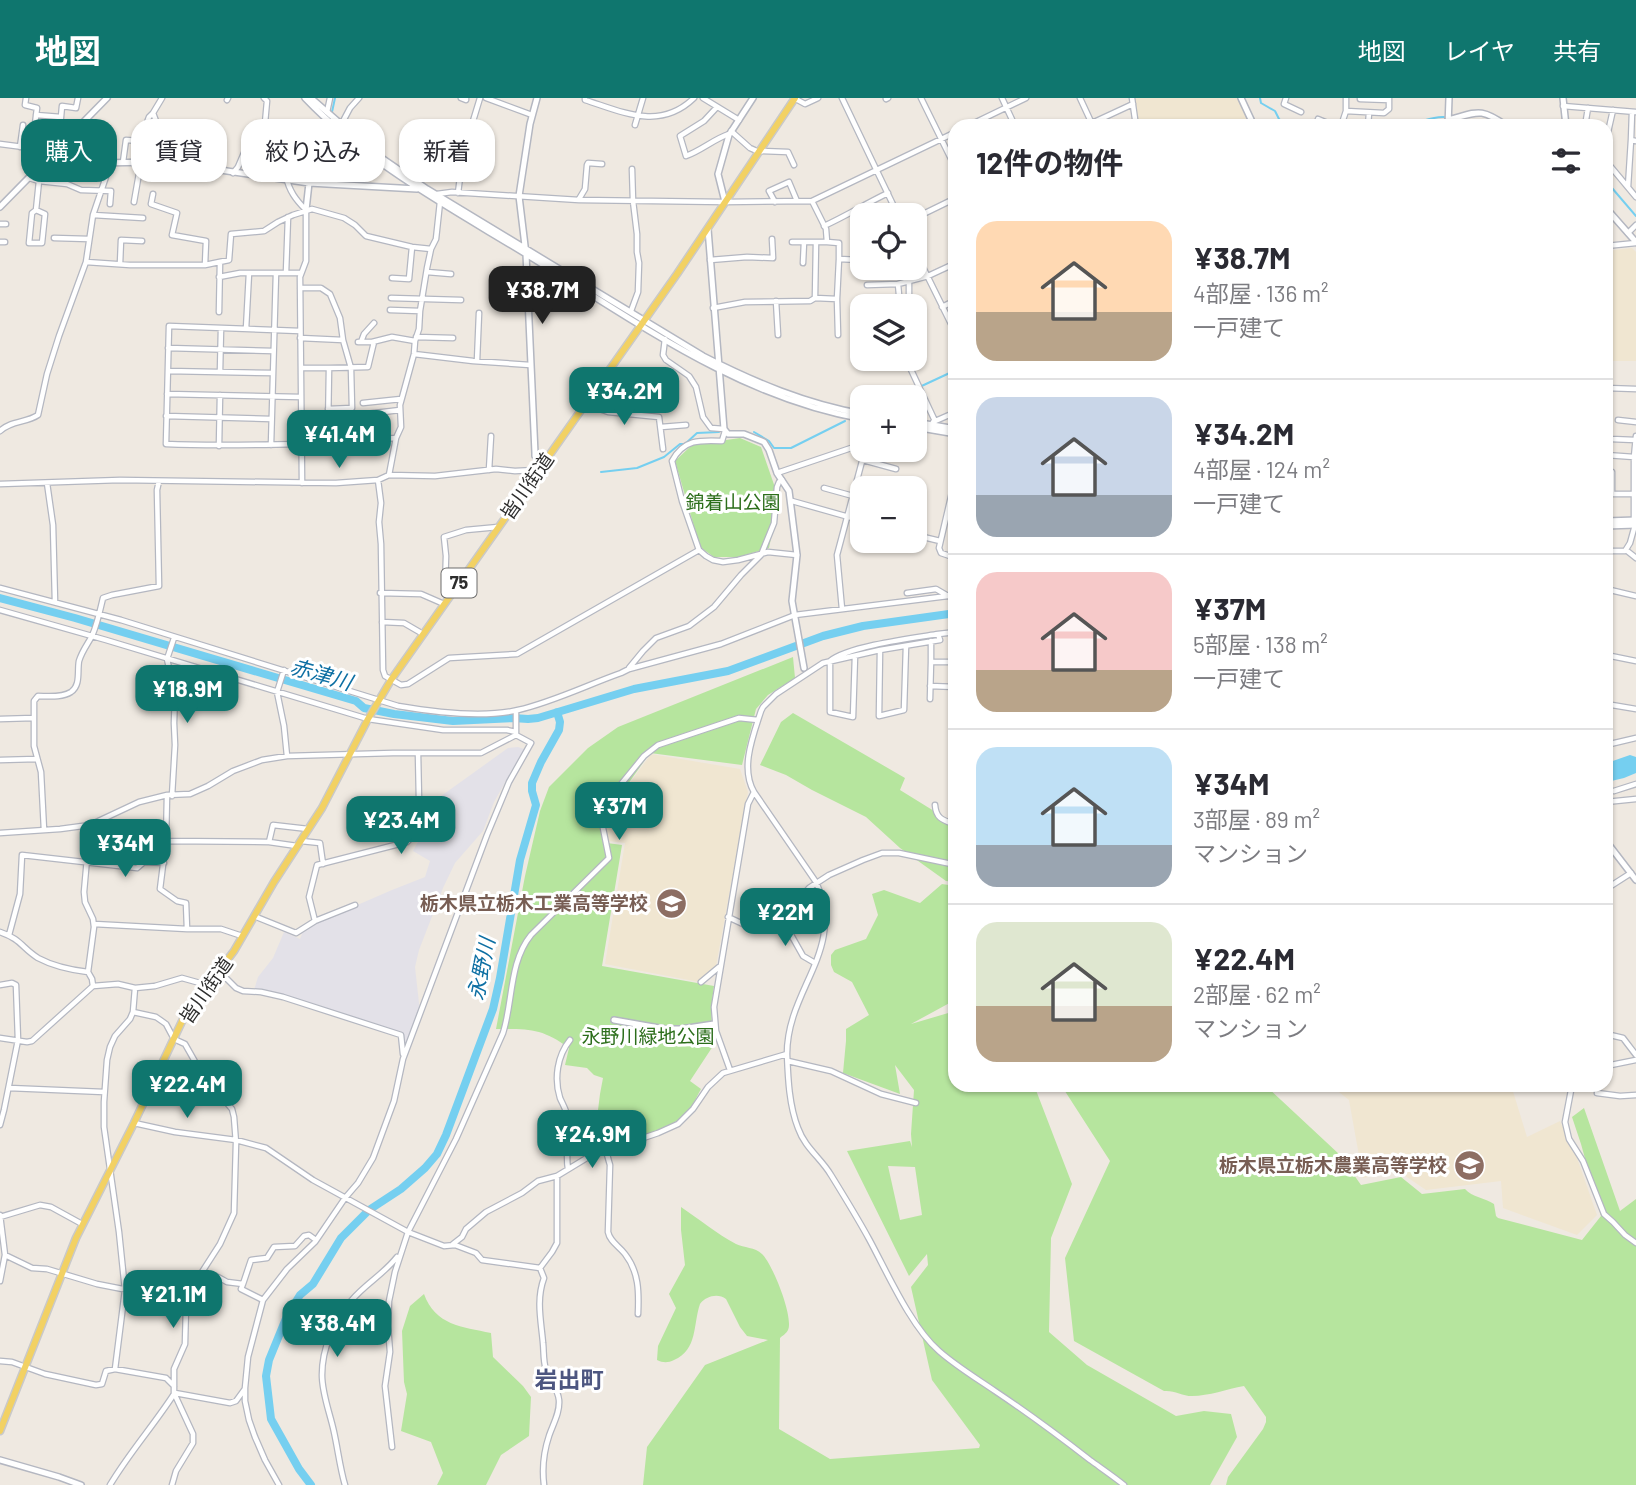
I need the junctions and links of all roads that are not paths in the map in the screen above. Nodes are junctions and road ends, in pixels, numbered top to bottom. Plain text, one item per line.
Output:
1 (26, 98) edge
2 (78, 98) edge
3 (107, 98) edge
4 (162, 98) edge
5 (264, 98) edge
6 (305, 98) edge
7 (312, 98) edge
8 (330, 98) edge
9 (359, 98) edge
10 (461, 98) edge
11 (466, 98) edge
12 (480, 98) edge
13 (486, 98) edge
14 (537, 98) edge
15 (585, 98) edge
16 (643, 98) edge
17 (694, 98) edge
18 (703, 98) edge
19 (753, 98) edge
20 (794, 98) edge
21 (818, 98) edge
22 (842, 98) edge
23 (921, 98) edge
24 (1002, 98) edge
25 (1026, 98) edge
26 (1080, 98) edge
27 (1241, 98) edge
28 (1286, 98) edge
29 (1346, 98) edge
30 (1449, 98) edge
31 (1563, 98) edge
32 (1360, 99) edge
33 (1389, 99) edge
34 (500, 101) edge
35 (1132, 101) edge
36 (1563, 106) junction
37 (717, 107) junction
38 (1006, 108) junction
39 (1588, 108) junction
40 (1612, 110) junction
41 (1346, 111) junction
42 (327, 112) junction
43 (1301, 112) dead end
44 (1634, 112) edge
45 (153, 113) junction
46 (1369, 113) junction
47 (36, 115) junction
48 (532, 115) junction
49 (638, 116) junction
50 (61, 117) joint
51 (36, 119) edge
52 (86, 119) edge
53 (155, 119) edge
54 (265, 119) edge
55 (335, 119) edge
56 (344, 119) edge
57 (983, 119) edge
58 (1012, 119) edge
59 (1090, 119) edge
60 (1101, 119) edge
61 (1135, 119) edge
62 (1251, 119) edge
63 (1343, 119) edge
64 (1368, 119) edge
65 (1448, 119) edge
66 (1460, 119) edge
67 (1497, 119) edge
68 (1565, 119) edge
69 (1586, 119) edge
70 (1610, 119) edge
71 (738, 120) junction
72 (635, 125) dead end
73 (730, 132) junction
74 (948, 136) edge
75 (942, 139) junction
76 (21, 140) edge
77 (1634, 141) edge
78 (0, 144) edge
79 (20, 147) joint
80 (760, 152) junction
81 (948, 152) edge
82 (241, 160) edge
83 (385, 160) edge
84 (117, 162) edge
85 (123, 162) junction
86 (131, 162) edge
87 (602, 163) dead end
88 (794, 164) dead end
89 (632, 169) dead end
90 (1613, 169) edge
91 (876, 170) junction
92 (227, 172) edge
93 (233, 173) junction
94 (241, 174) edge
95 (25, 182) edge
96 (39, 182) edge
97 (48, 182) edge
98 (104, 182) edge
99 (138, 182) edge
100 (288, 182) edge
101 (304, 182) edge
102 (309, 183) junction
103 (1628, 187) junction
104 (418, 189) junction
105 (428, 189) junction
106 (101, 191) junction
107 (458, 193) junction
108 (153, 194) dead end
109 (888, 194) junction
110 (433, 195) junction
111 (519, 196) junction
112 (1636, 197) edge
113 (579, 200) junction
114 (633, 201) junction
115 (812, 201) junction
116 (134, 202) dead end
117 (440, 202) junction
118 (725, 202) junction
119 (775, 202) junction
120 (798, 202) junction
121 (948, 202) edge
122 (892, 203) edge
123 (110, 204) dead end
124 (0, 207) edge
125 (36, 210) junction
126 (306, 210) junction
127 (927, 212) edge
128 (93, 215) junction
129 (288, 217) junction
130 (1613, 217) edge
131 (143, 218) dead end
132 (1636, 225) edge
133 (824, 226) junction
134 (708, 229) junction
135 (1628, 233) junction
136 (54, 238) dead end
137 (89, 239) junction
138 (772, 239) dead end
139 (142, 241) dead end
140 (793, 242) dead end
141 (804, 242) junction
142 (816, 242) junction
143 (827, 242) junction
144 (1636, 243) edge
145 (1613, 245) edge
146 (412, 247) junction
147 (431, 249) junction
148 (525, 251) junction
149 (839, 259) junction
150 (850, 260) edge
151 (86, 261) junction
152 (709, 261) junction
153 (220, 262) junction
154 (803, 263) dead end
155 (120, 264) junction
156 (205, 265) junction
157 (948, 267) edge
158 (427, 272) junction
159 (249, 273) junction
160 (276, 273) junction
161 (286, 273) junction
162 (301, 274) junction
163 (451, 274) dead end
164 (928, 276) junction
165 (219, 277) junction
166 (392, 278) dead end
167 (909, 281) junction
168 (898, 284) junction
169 (867, 285) dead end
170 (300, 288) junction
171 (899, 294) edge
172 (909, 294) edge
173 (391, 298) dead end
174 (815, 298) junction
175 (422, 299) junction
176 (837, 299) junction
177 (461, 300) dead end
178 (776, 301) junction
179 (948, 304) edge
180 (943, 307) junction
181 (713, 308) junction
182 (390, 310) dead end
183 (420, 311) junction
184 (631, 311) junction
185 (219, 312) dead end
186 (480, 313) dead end
187 (948, 317) edge
188 (643, 322) junction
189 (374, 323) dead end
190 (221, 328) junction
191 (246, 329) junction
192 (274, 330) junction
193 (300, 331) junction
194 (778, 335) dead end
195 (838, 335) dead end
196 (300, 338) junction
197 (453, 338) dead end
198 (415, 339) junction
199 (665, 339) junction
200 (343, 340) junction
201 (374, 342) junction
202 (168, 348) junction
203 (220, 350) junction
204 (273, 351) junction
205 (414, 354) junction
206 (477, 361) junction
207 (530, 365) junction
208 (718, 366) junction
209 (301, 368) junction
210 (351, 368) junction
211 (329, 369) junction
212 (167, 371) junction
213 (220, 372) junction
214 (273, 373) junction
215 (1613, 388) edge
216 (1636, 389) edge
217 (167, 394) junction
218 (220, 395) junction
219 (272, 396) junction
220 (301, 397) junction
221 (401, 399) junction
222 (363, 403) dead end
223 (585, 404) junction
224 (328, 409) junction
225 (400, 410) junction
226 (850, 412) edge
227 (948, 415) edge
228 (166, 416) junction
229 (220, 417) junction
230 (271, 419) junction
231 (1618, 420) dead end
232 (927, 422) edge
233 (1636, 422) edge
234 (686, 425) dead end
235 (927, 425) edge
236 (661, 427) junction
237 (302, 429) junction
238 (948, 429) edge
239 (0, 430) edge
240 (724, 430) junction
241 (491, 436) dead end
242 (396, 438) junction
243 (1636, 438) edge
244 (1613, 439) edge
245 (302, 444) junction
246 (271, 445) junction
247 (219, 446) junction
248 (358, 446) dead end
249 (850, 448) edge
250 (663, 449) dead end
251 (382, 451) dead end
252 (1613, 456) edge
253 (1634, 457) junction
254 (870, 462) edge
255 (542, 465) junction
256 (896, 469) dead end
257 (489, 470) junction
258 (537, 472) junction
259 (777, 473) junction
260 (1635, 474) edge
261 (389, 475) junction
262 (378, 480) junction
263 (782, 480) junction
264 (159, 481) junction
265 (47, 483) junction
266 (302, 483) junction
267 (0, 484) edge
268 (824, 488) dead end
269 (850, 494) edge
270 (1613, 494) edge
271 (1634, 494) edge
272 (792, 501) junction
273 (850, 506) edge
274 (948, 507) edge
275 (847, 517) junction
276 (850, 518) edge
277 (1635, 523) edge
278 (1613, 524) edge
279 (498, 527) junction
280 (927, 538) edge
281 (940, 541) junction
282 (699, 550) junction
283 (1626, 550) junction
284 (1613, 552) edge
285 (762, 553) junction
286 (797, 555) junction
287 (948, 555) edge
288 (1636, 558) edge
289 (0, 589) edge
290 (1613, 591) edge
291 (380, 593) junction
292 (907, 593) dead end
293 (948, 594) edge
294 (948, 596) edge
295 (1636, 596) edge
296 (447, 601) junction
297 (55, 602) junction
298 (842, 609) junction
299 (0, 610) edge
300 (99, 615) junction
301 (795, 617) junction
302 (382, 622) junction
303 (948, 633) edge
304 (423, 634) junction
305 (939, 634) junction
306 (92, 636) junction
307 (174, 638) junction
308 (931, 641) junction
309 (906, 646) junction
310 (880, 650) junction
311 (855, 656) junction
312 (1613, 656) edge
313 (168, 657) junction
314 (830, 661) junction
315 (1636, 661) edge
316 (932, 662) junction
317 (948, 663) edge
318 (629, 669) junction
319 (804, 671) junction
320 (283, 672) junction
321 (391, 680) junction
322 (930, 686) junction
323 (948, 687) edge
324 (277, 691) junction
325 (930, 699) dead end
326 (378, 701) junction
327 (1613, 705) edge
328 (1636, 709) edge
329 (516, 712) junction
330 (368, 718) junction
331 (0, 719) edge
332 (33, 719) junction
333 (758, 720) junction
334 (516, 731) junction
335 (1636, 738) edge
336 (1613, 743) edge
337 (418, 752) junction
338 (349, 755) junction
339 (287, 756) junction
340 (37, 759) junction
341 (0, 760) edge
342 (1636, 784) edge
343 (1613, 791) edge
344 (754, 792) junction
345 (169, 795) junction
346 (1636, 799) edge
347 (1613, 801) edge
348 (935, 804) dead end
349 (948, 822) edge
350 (90, 825) junction
351 (308, 829) junction
352 (44, 830) junction
353 (0, 833) edge
354 (166, 841) junction
355 (269, 842) junction
356 (299, 844) junction
357 (1613, 850) edge
358 (948, 862) edge
359 (87, 863) junction
360 (164, 863) junction
361 (323, 863) junction
362 (1631, 873) junction
363 (1636, 880) edge
364 (816, 882) junction
365 (1613, 885) edge
366 (355, 905) dead end
367 (780, 909) junction
368 (253, 916) junction
369 (728, 917) junction
370 (315, 922) junction
371 (94, 924) junction
372 (187, 929) junction
373 (0, 933) edge
374 (9, 935) junction
375 (242, 936) junction
376 (815, 963) junction
377 (720, 967) junction
378 (219, 971) junction
379 (88, 972) junction
380 (701, 982) dead end
381 (0, 985) edge
382 (207, 985) junction
383 (93, 986) junction
384 (135, 988) junction
385 (133, 1012) junction
386 (614, 1020) dead end
387 (714, 1024) junction
388 (1613, 1036) edge
389 (0, 1038) edge
390 (174, 1039) junction
391 (18, 1040) junction
392 (570, 1040) dead end
393 (787, 1054) junction
394 (1636, 1055) edge
395 (403, 1059) junction
396 (788, 1060) junction
397 (1636, 1060) edge
398 (1613, 1065) edge
399 (730, 1070) junction
400 (9, 1088) junction
401 (104, 1092) junction
402 (1571, 1092) edge
403 (1597, 1093) dead end
404 (1636, 1095) edge
405 (916, 1103) dead end
406 (134, 1123) junction
407 (0, 1125) edge
408 (236, 1140) junction
409 (606, 1151) junction
410 (111, 1168) junction
411 (568, 1169) junction
412 (557, 1176) junction
413 (345, 1198) junction
414 (0, 1216) edge
415 (82, 1224) junction
416 (408, 1232) junction
417 (316, 1240) junction
418 (1636, 1243) edge
419 (452, 1245) junction
420 (400, 1253) junction
421 (5, 1255) junction
422 (540, 1268) junction
423 (61, 1274) junction
424 (200, 1276) junction
425 (0, 1281) edge
426 (243, 1284) junction
427 (125, 1290) junction
428 (263, 1300) junction
429 (638, 1314) dead end
430 (0, 1361) edge
431 (24, 1366) junction
432 (116, 1369) junction
433 (174, 1386) junction
434 (245, 1388) junction
435 (174, 1393) junction
436 (0, 1430) edge
437 (392, 1447) dead end
438 (0, 1460) edge
439 (81, 1485) edge
440 (110, 1485) edge
441 (172, 1485) edge
442 (279, 1485) edge
443 (345, 1485) edge
444 (544, 1485) edge
445 (1124, 1485) edge

1 - 47 street
2 - 50 street
3 - 52 street
4 - 45 street
5 - 54 street
6 - 104 street
7 - 42 street
8 - 42 street
9 - 56 street
10 - 11 street
12 - 107 street
13 - 34 street
14 - 48 street
15 - 49 street
16 - 49 street
17 - 49 street
18 - 37 street
19 - 71 street
20 - 21 street
20 - 80 main road, 皆川街道 / 75
22 - 91 street
23 - 75 street
24 - 38 street
25 - 38 street
26 - 59 street
27 - 62 street
28 - 43 street
29 - 41 street
30 - 65 street
31 - 36 street
32 - 33 street
33 - 46 street
34 - 48 street
35 - 60 street
35 - 61 street
36 - 39 street
36 - 68 street
37 - 71 street
37 - 73 street
38 - 57 street
38 - 58 street
39 - 40 street
39 - 69 street
40 - 44 street
40 - 70 street
41 - 46 street
41 - 63 street
42 - 55 street
44 - 77 street
45 - 53 street
45 - 85 street
46 - 64 street
47 - 50 street
47 - 51 street
48 - 111 street
49 - 72 street
66 - 67 street
71 - 73 street
73 - 80 street
73 - 118 street
74 - 75 street
75 - 81 street
75 - 91 street
76 - 79 street
77 - 103 street
78 - 79 street
80 - 88 street
80 - 118 main road, 皆川街道 / 75
82 - 93 street
83 - 105 street
84 - 85 street
85 - 86 street
87 - 113 street
89 - 114 street
90 - 103 street
91 - 109 street
91 - 115 street
92 - 93 street
93 - 94 street
95 - 124 street
96 - 125 street
97 - 106 street
98 - 106 street
99 - 116 street
100 - 126 street
101 - 102 street
102 - 104 street
102 - 126 street
103 - 112 street
104 - 105 street
104 - 110 street
105 - 110 street
106 - 123 street
106 - 128 street
107 - 110 street
107 - 111 street
108 - 156 street
109 - 122 street
109 - 133 street
110 - 117 street
110 - 148 street
111 - 113 street
111 - 148 street
113 - 114 street
114 - 118 street
114 - 184 street
115 - 120 street
115 - 133 street
117 - 147 street
117 - 148 street
118 - 119 street
118 - 134 main road, 皆川街道 / 75
119 - 120 street
119 - 120 street
121 - 127 street
125 - 125 street
126 - 129 street
126 - 146 street
126 - 162 street
128 - 131 street
128 - 137 street
129 - 153 street
129 - 161 street
130 - 135 street
132 - 135 street
133 - 143 street
134 - 152 street
134 - 188 main road, 皆川街道 / 75
135 - 144 street
136 - 137 street
137 - 151 street
138 - 152 street
139 - 155 street
140 - 141 street
141 - 142 street
141 - 154 street
142 - 143 street
142 - 174 street
143 - 149 street
144 - 145 street
146 - 147 street
146 - 166 street
147 - 158 street
148 - 184 street
148 - 188 street
148 - 207 street
149 - 150 street
149 - 176 street
151 - 155 street
151 - 239 street
152 - 181 street
153 - 156 street
153 - 165 street
155 - 156 street
157 - 164 street
158 - 163 street
158 - 175 street
159 - 160 street
159 - 165 street
159 - 191 street
160 - 161 street
160 - 192 street
161 - 162 street
162 - 170 street
164 - 167 street
164 - 180 street
165 - 185 street
167 - 168 street
167 - 172 street
168 - 169 street
168 - 171 street
170 - 193 street
170 - 200 street
173 - 175 street
174 - 176 street
174 - 178 street
175 - 177 street
175 - 183 street
176 - 195 street
178 - 181 street
178 - 194 street
179 - 180 street
180 - 187 street
181 - 208 street
182 - 183 street
183 - 198 street
184 - 188 street
186 - 206 street
188 - 199 street
188 - 208 street
188 - 223 main road, 皆川街道 / 75
189 - 201 street
190 - 191 street
190 - 202 street
190 - 203 street
191 - 192 street
192 - 193 street
192 - 204 street
193 - 196 street
196 - 200 street
196 - 209 street
197 - 198 street
198 - 201 street
198 - 205 street
199 - 208 street
199 - 240 street
200 - 210 street
201 - 210 street
202 - 203 street
202 - 212 street
203 - 204 street
203 - 213 street
204 - 214 street
205 - 206 street
205 - 221 street
206 - 207 street
207 - 255 street
208 - 226 street
208 - 240 street
209 - 211 street
209 - 220 street
210 - 211 street
210 - 224 street
211 - 224 street
212 - 213 street
212 - 217 street
213 - 214 street
214 - 219 street
215 - 216 street
217 - 218 street
217 - 228 street
218 - 219 street
218 - 229 street
219 - 220 street
219 - 230 street
220 - 237 street
221 - 222 street
221 - 225 street
223 - 236 street
223 - 255 main road, 皆川街道 / 75
224 - 237 street
225 - 242 street
225 - 248 street
227 - 232 street
228 - 229 street
228 - 247 street
229 - 230 street
229 - 247 street
230 - 246 street
231 - 233 street
234 - 236 street
235 - 238 street
236 - 250 street
237 - 245 street
240 - 259 street
240 - 282 street
241 - 257 street
242 - 251 street
242 - 261 street
243 - 244 street
243 - 253 street
245 - 246 street
245 - 266 street
246 - 247 street
249 - 259 street
252 - 253 street
253 - 260 street
254 - 256 street
255 - 258 main road, 皆川街道 / 75
257 - 258 street
257 - 261 street
258 - 279 main road, 皆川街道 / 75
259 - 263 street
260 - 271 street
261 - 262 street
262 - 266 street
262 - 291 street
263 - 272 street
263 - 285 street
264 - 265 street
264 - 266 street
264 - 300 street
265 - 267 street
265 - 297 street
268 - 269 street
270 - 271 street
271 - 277 street
272 - 275 street
272 - 286 street
273 - 275 street
274 - 281 street
275 - 276 street
275 - 298 street
277 - 278 street
277 - 283 street
279 - 296 main road, 皆川街道 / 75
279 - 296 street
280 - 281 street
281 - 287 street
282 - 285 street
282 - 321 street
283 - 284 street
283 - 288 street
285 - 286 street
285 - 318 street
286 - 301 street
289 - 297 street
290 - 295 street
291 - 296 street
291 - 302 street
292 - 293 street
294 - 298 street
296 - 304 main road, 皆川街道 / 75
297 - 300 street
298 - 301 street
299 - 306 street
300 - 306 street
300 - 307 street
301 - 318 street
301 - 319 street
302 - 304 street
302 - 321 street
303 - 305 street
304 - 321 main road, 皆川街道 / 75
305 - 308 street
305 - 314 street
306 - 313 street
306 - 332 street
307 - 313 street
307 - 320 street
308 - 309 street
308 - 316 street
309 - 310 street
309 - 310 street
310 - 311 street
311 - 314 street
311 - 314 street
312 - 315 street
313 - 324 street
313 - 345 street
314 - 319 street
316 - 317 street
316 - 322 street
318 - 329 street
319 - 333 street
320 - 324 street
320 - 326 street
321 - 326 main road, 皆川街道 / 75
322 - 323 street
322 - 325 street
324 - 330 street
324 - 339 street
326 - 329 street
326 - 330 main road, 75
327 - 328 street
329 - 334 street
330 - 334 street
330 - 338 main road, 皆川街道 / 75
331 - 332 street
332 - 340 street
333 - 344 street
333 - 416 street
334 - 337 street
334 - 395 street
335 - 336 street
337 - 338 street
337 - 361 street
338 - 339 street
338 - 351 main road, 皆川街道 / 75
339 - 345 street
340 - 341 street
340 - 352 street
342 - 343 street
344 - 364 street
344 - 369 street
345 - 350 street
345 - 354 street
346 - 347 street
348 - 349 street
350 - 352 street
350 - 359 street
351 - 355 street
351 - 356 main road, 皆川街道 / 75
352 - 353 street
354 - 355 street
354 - 360 street
355 - 356 street
356 - 361 street
356 - 368 main road, 皆川街道 / 75
357 - 362 street
358 - 364 street
359 - 360 street
359 - 371 street
359 - 374 street
360 - 372 street
361 - 370 street
362 - 363 street
362 - 365 street
364 - 367 street
364 - 376 street
366 - 370 street
367 - 369 street
367 - 376 street
368 - 370 street
368 - 375 main road, 皆川街道 / 75
369 - 377 street
371 - 372 street
371 - 379 street
372 - 375 street
373 - 374 street
374 - 379 street
375 - 378 main road, 皆川街道 / 75
376 - 393 street
377 - 380 street
377 - 387 street
378 - 382 main road, 皆川街道 / 75
378 - 395 street
379 - 383 street
381 - 391 street
382 - 384 street
382 - 390 main road, 皆川街道 / 75
383 - 384 street
383 - 391 street
384 - 385 street
385 - 390 street
385 - 401 street
386 - 387 street
387 - 399 street
388 - 394 street
389 - 391 street
390 - 406 main road, 皆川街道 / 75
390 - 408 street
391 - 400 street
392 - 411 street
393 - 396 street
393 - 399 street
395 - 413 street
396 - 405 street
396 - 445 street
397 - 398 street
399 - 409 street
400 - 401 street
400 - 407 street
401 - 410 street
402 - 418 street
403 - 404 street
406 - 408 street
406 - 410 main road, 皆川街道 / 75
408 - 413 street
408 - 424 street
409 - 411 street
409 - 429 street
410 - 415 main road, 皆川街道 / 75
410 - 427 street
411 - 412 street
412 - 419 street
412 - 422 street
413 - 416 street
413 - 417 street
414 - 415 street
414 - 421 street
415 - 423 main road, 皆川街道 / 75
416 - 419 street
416 - 420 street
417 - 426 street
417 - 428 street
419 - 422 street
420 - 437 street
420 - 443 street
421 - 423 street
421 - 425 street
422 - 444 street
423 - 427 street
423 - 431 main road, 皆川街道 / 75
424 - 426 street
424 - 427 street
424 - 433 street
426 - 428 street
427 - 432 street
428 - 434 street
430 - 431 street
431 - 432 street
431 - 436 main road, 皆川街道 / 75
432 - 433 street
433 - 435 street
434 - 435 street
434 - 442 street
435 - 440 street
435 - 441 street
438 - 439 street

